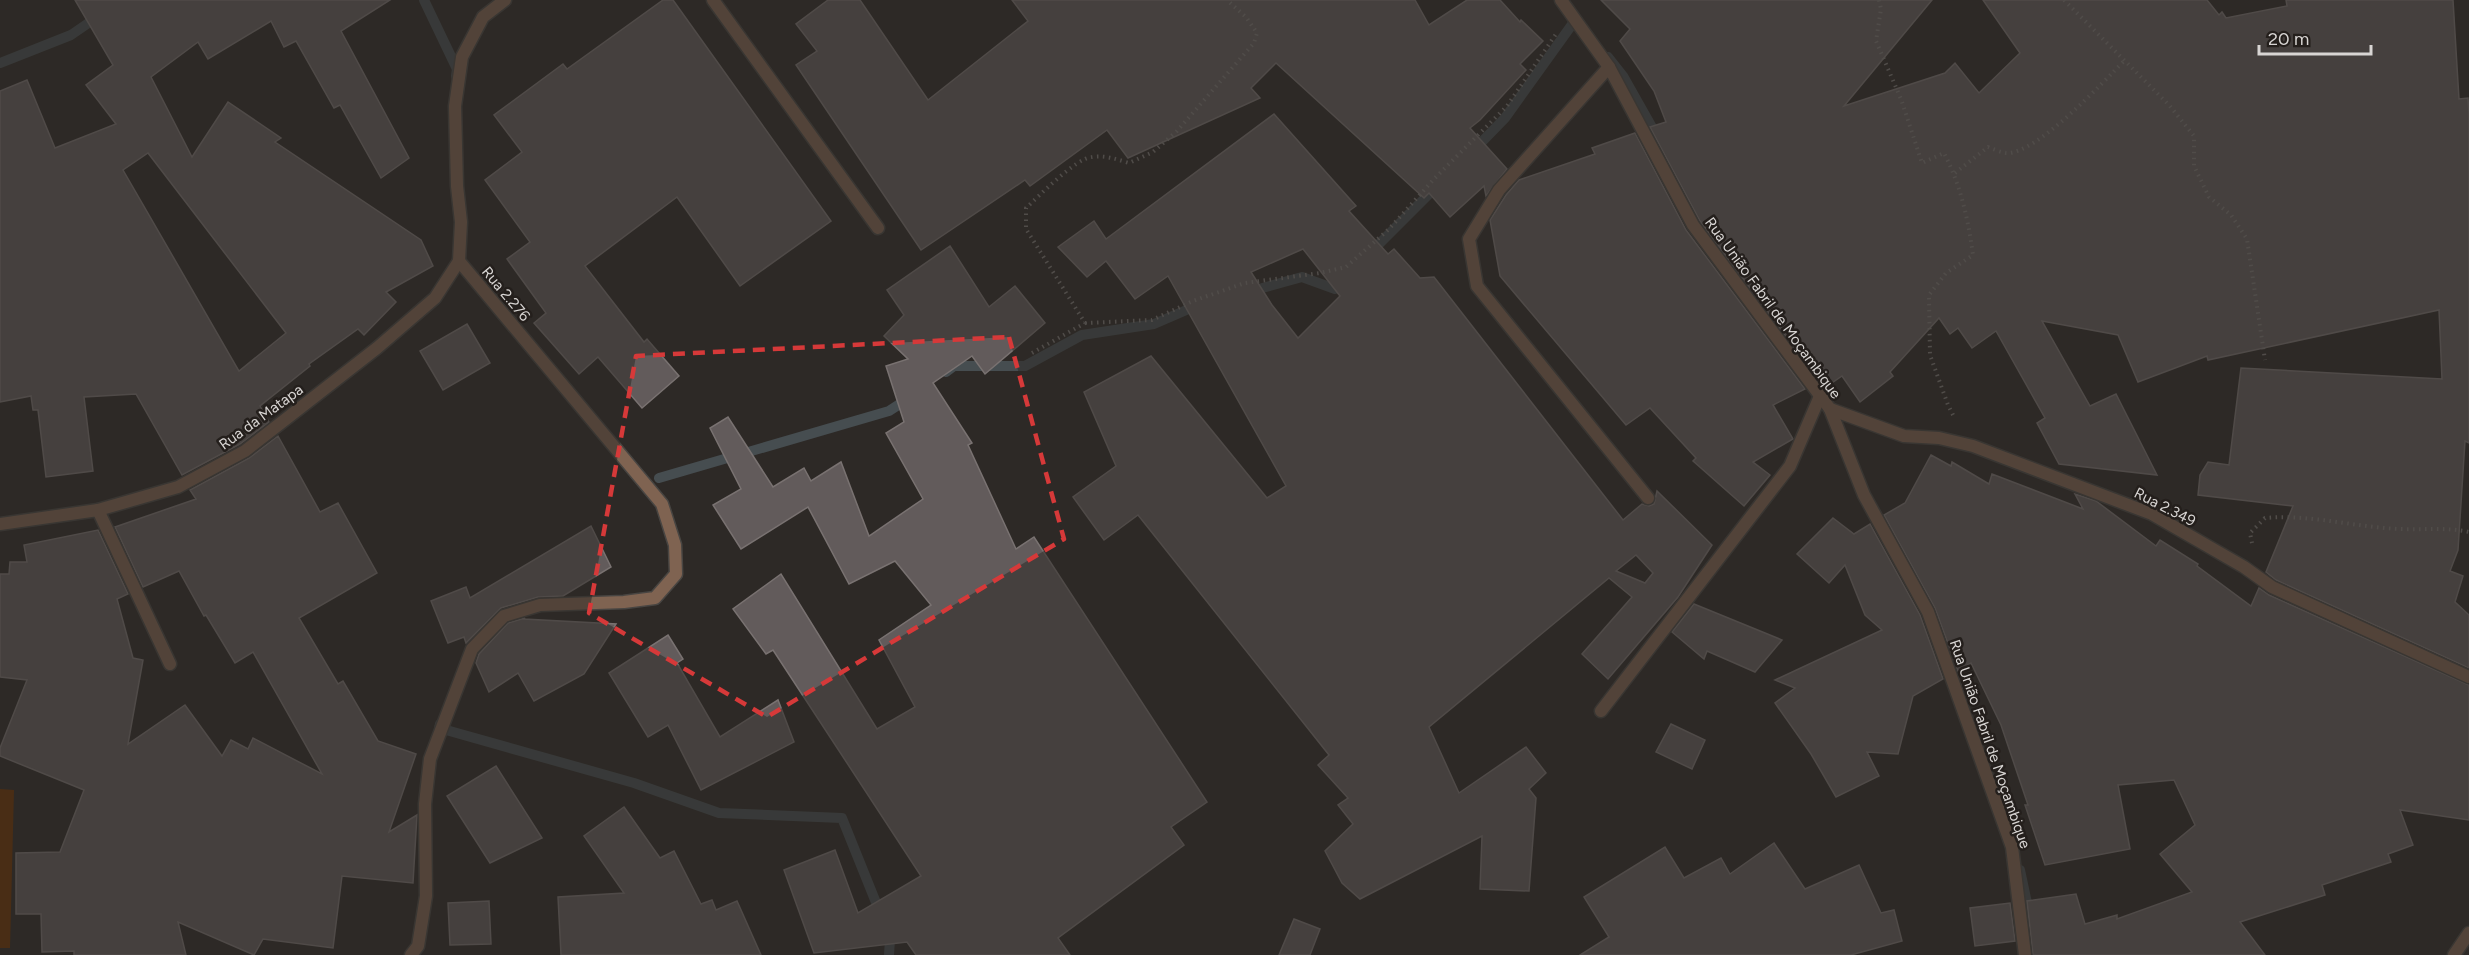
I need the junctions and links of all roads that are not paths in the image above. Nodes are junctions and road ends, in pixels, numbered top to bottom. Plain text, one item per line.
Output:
1 (505, 0) edge
2 (713, 0) edge
3 (1561, 0) edge
4 (1609, 67) junction
5 (878, 228) dead end
6 (459, 261) junction
7 (1820, 396) junction
8 (1830, 409) junction
9 (1648, 498) dead end
10 (98, 510) junction
11 (0, 524) edge
12 (170, 664) dead end
13 (2469, 677) edge
14 (1600, 711) dead end
15 (2469, 933) edge
16 (411, 955) edge
17 (2025, 955) edge
18 (2454, 955) edge

1 - 6 street
2 - 5 street
3 - 4 street, Rua União Fabril de Moçambique
4 - 7 street, Rua União Fabril de Moçambique
4 - 9 street
6 - 10 street, Rua da Matapa
6 - 16 street, Rua 2.276
7 - 8 street, Rua União Fabril de Moçambique
7 - 14 street
8 - 13 street, Rua 2.349
8 - 17 street, Rua União Fabril de Moçambique
10 - 11 street, Rua da Matapa
10 - 12 street
15 - 18 street

